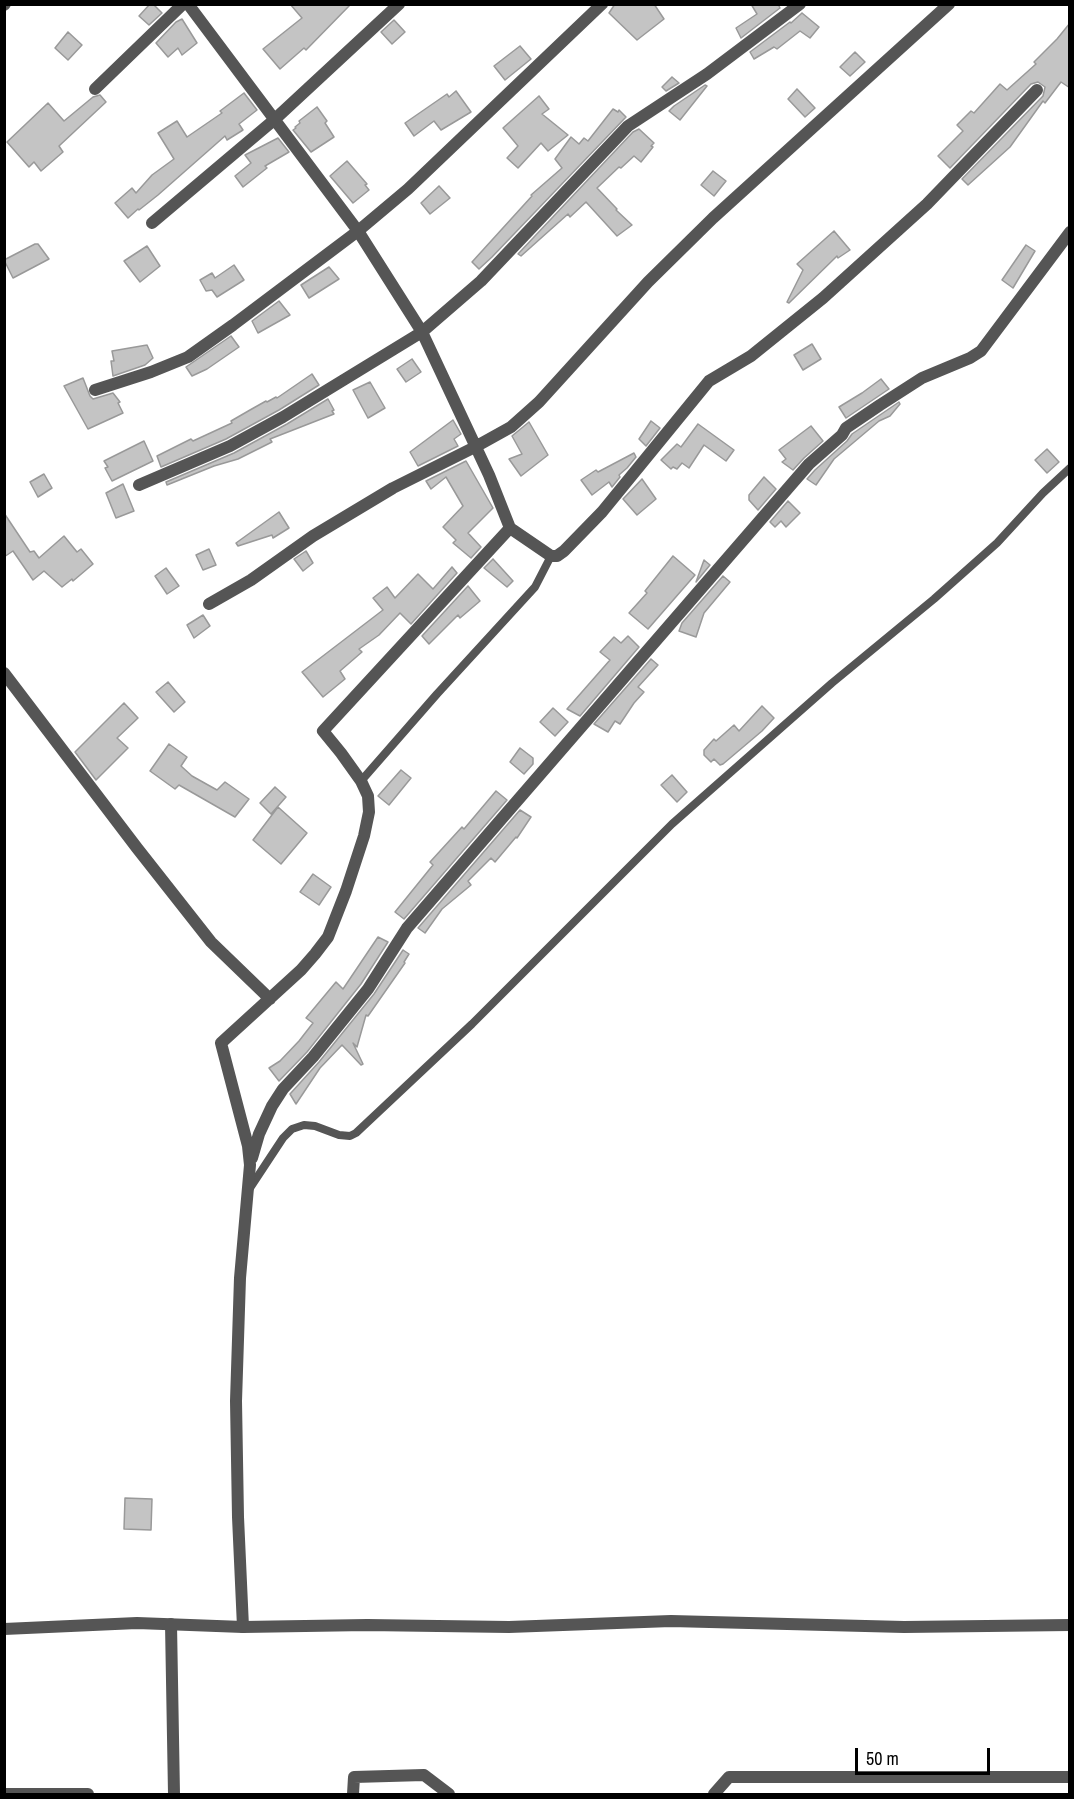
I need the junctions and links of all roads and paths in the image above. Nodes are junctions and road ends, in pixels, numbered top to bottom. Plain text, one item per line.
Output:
1 (183, 4) edge
2 (189, 4) edge
3 (399, 4) edge
4 (602, 4) edge
5 (800, 4) edge
6 (949, 4) edge
7 (94, 89) dead end
8 (1037, 90) dead end
9 (274, 120) junction
10 (152, 223) dead end
11 (358, 231) junction
12 (1070, 232) edge
13 (422, 332) junction
14 (95, 390) dead end
15 (476, 447) junction
16 (1070, 468) edge
17 (139, 485) dead end
18 (510, 528) junction
19 (551, 556) junction
20 (209, 604) dead end
21 (4, 673) edge
22 (361, 781) junction
23 (270, 999) junction
24 (250, 1165) junction
25 (249, 1190) junction
26 (171, 1624) junction
27 (1070, 1625) edge
28 (243, 1627) junction
29 (4, 1629) edge
30 (1070, 1777) edge
31 (4, 1794) edge
32 (88, 1794) edge
33 (174, 1794) edge
34 (353, 1794) edge
35 (448, 1794) edge
36 (714, 1794) edge

1 - 7 street
2 - 9 street
3 - 9 street
4 - 11 street
5 - 13 street
6 - 15 street
8 - 19 street
9 - 10 street
9 - 11 street
11 - 13 street
11 - 14 street
12 - 24 street
13 - 15 street
13 - 17 street
15 - 18 street
15 - 20 street
16 - 25 lane
18 - 19 street
18 - 22 street
19 - 22 lane
21 - 23 street
22 - 23 street
23 - 24 street
24 - 25 street
25 - 28 street
26 - 28 street
26 - 29 street
26 - 33 street
27 - 28 street
30 - 36 street
31 - 32 street
34 - 35 street

